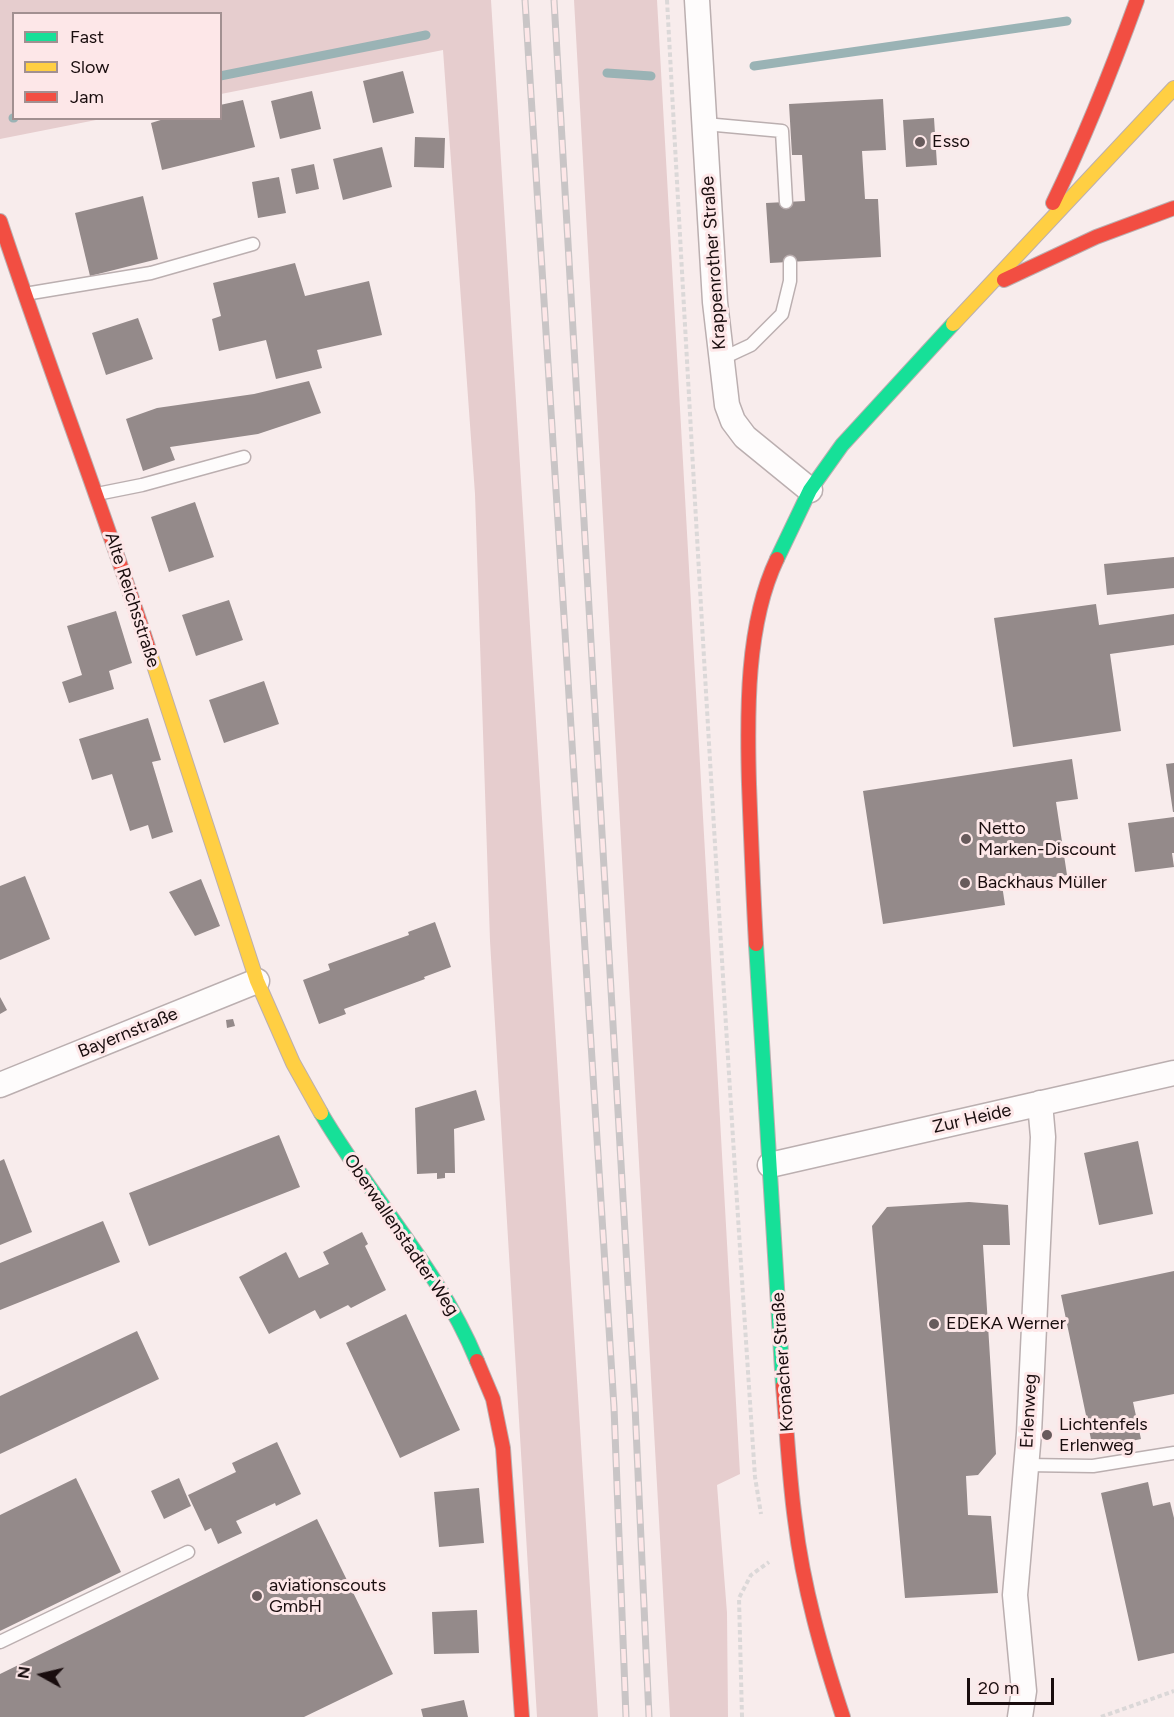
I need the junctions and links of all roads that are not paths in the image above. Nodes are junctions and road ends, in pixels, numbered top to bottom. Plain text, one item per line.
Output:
1 (697, 0) edge
2 (1137, 0) edge
3 (1174, 88) edge
4 (705, 124) junction
5 (786, 202) dead end
6 (1174, 208) edge
7 (0, 221) edge
8 (1037, 236) junction
9 (253, 244) dead end
10 (4, 253) edge
11 (790, 262) dead end
12 (986, 289) junction
13 (24, 294) junction
14 (722, 359) junction
15 (243, 457) dead end
16 (810, 490) junction
17 (96, 495) junction
18 (257, 981) junction
19 (1174, 1073) edge
20 (0, 1085) edge
21 (1040, 1103) junction
22 (770, 1165) junction
23 (1174, 1453) edge
24 (1026, 1465) junction
25 (188, 1552) dead end
26 (0, 1642) edge
27 (522, 1717) edge
28 (843, 1717) edge
29 (1020, 1717) edge

1 - 4 street, Krappenrother Straße
2 - 8 main road
3 - 8 main road, Kronacher Straße
4 - 5 lane
4 - 14 street, Krappenrother Straße
6 - 12 main road
7 - 10 main road, Alte Reichsstraße
8 - 12 main road, Kronacher Straße
9 - 13 lane
10 - 13 main road, Alte Reichsstraße
11 - 14 lane
12 - 16 main road, Kronacher Straße
13 - 17 main road, Alte Reichsstraße
14 - 16 street, Krappenrother Straße
15 - 17 lane
16 - 22 main road, Kronacher Straße
17 - 18 main road, Alte Reichsstraße
18 - 20 street, Bayernstraße
18 - 27 main road, Oberwallenstadter Weg
19 - 21 street, Zur Heide
21 - 22 street, Zur Heide
21 - 24 street, Erlenweg
22 - 28 main road, Kronacher Straße
23 - 24 lane
24 - 29 street, Erlenweg
25 - 26 lane

